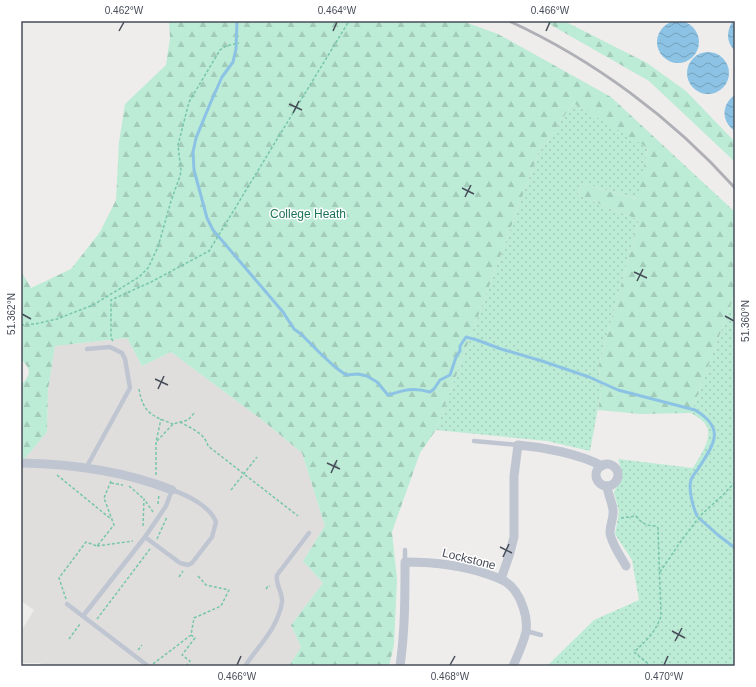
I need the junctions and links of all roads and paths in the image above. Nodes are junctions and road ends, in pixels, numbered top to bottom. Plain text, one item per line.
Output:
1 (350, 21) edge
2 (239, 43) dead end
3 (21, 325) edge
4 (87, 349) dead end
5 (119, 351) junction
6 (139, 389) dead end
7 (196, 412) dead end
8 (161, 419) junction
9 (180, 422) junction
10 (173, 424) junction
11 (474, 441) dead end
12 (156, 442) junction
13 (518, 445) junction
14 (256, 457) dead end
15 (21, 463) edge
16 (602, 466) junction
17 (86, 468) junction
18 (52, 471) dead end
19 (244, 474) junction
20 (113, 476) dead end
21 (735, 482) edge
22 (110, 483) junction
23 (607, 486) junction
24 (157, 488) junction
25 (172, 490) junction
26 (231, 490) dead end
27 (144, 499) junction
28 (166, 506) junction
29 (153, 512) junction
30 (150, 516) dead end
31 (298, 516) dead end
32 (613, 518) junction
33 (112, 520) junction
34 (147, 521) dead end
35 (143, 526) junction
36 (140, 531) dead end
37 (309, 533) dead end
38 (136, 536) dead end
39 (144, 538) junction
40 (154, 544) junction
41 (97, 546) junction
42 (405, 550) dead end
43 (405, 562) junction
44 (626, 566) dead end
45 (660, 573) junction
46 (198, 576) dead end
47 (501, 579) junction
48 (67, 604) joint
49 (84, 616) junction
50 (94, 624) junction
51 (526, 631) junction
52 (191, 635) junction
53 (541, 635) dead end
54 (69, 639) dead end
55 (149, 666) edge
56 (186, 666) edge
57 (245, 666) edge
58 (400, 666) edge
59 (512, 666) edge
60 (651, 666) edge

1 - 5 path
2 - 3 path
4 - 5 lane
5 - 17 lane
6 - 8 path
7 - 9 path
8 - 10 path
8 - 12 path
9 - 10 path
9 - 19 path
10 - 12 path
11 - 13 lane
12 - 24 path
13 - 16 street
13 - 47 street
14 - 19 path
15 - 17 street
16 - 23 street
16 - 23 street
17 - 24 street
18 - 33 path
19 - 26 path
19 - 31 path
20 - 22 path
21 - 45 path
22 - 27 path
22 - 33 path
23 - 32 street
24 - 25 street
24 - 29 path
25 - 28 lane
25 - 40 lane
27 - 29 path
27 - 35 path
28 - 39 lane
28 - 40 path
29 - 30 path
32 - 44 street
32 - 45 path
33 - 41 path
34 - 35 path
35 - 36 path
37 - 57 lane
38 - 41 path
39 - 40 lane
39 - 49 lane
40 - 50 path
41 - 48 path
42 - 43 lane
43 - 47 street, Lockstone
43 - 58 street
45 - 60 path
46 - 52 path
47 - 51 street, Lockstone
48 - 49 lane
49 - 50 lane
49 - 54 path
50 - 55 lane
51 - 53 lane
51 - 59 street, Lockstone
52 - 55 path
52 - 56 path

